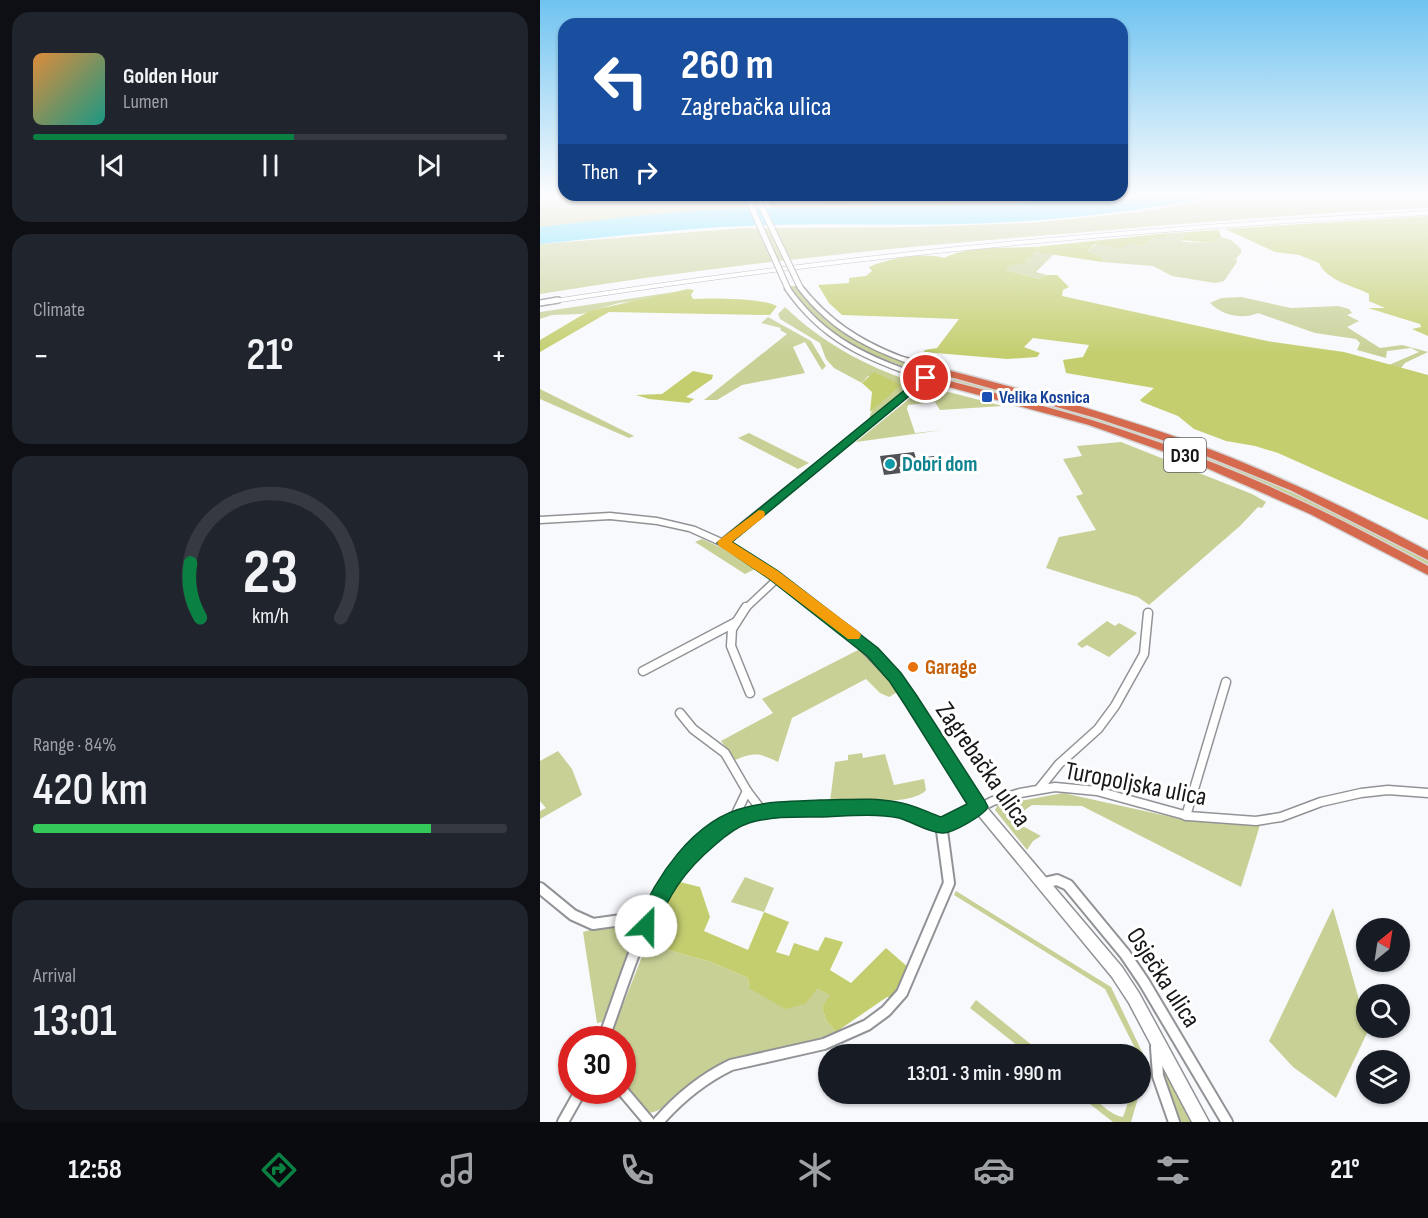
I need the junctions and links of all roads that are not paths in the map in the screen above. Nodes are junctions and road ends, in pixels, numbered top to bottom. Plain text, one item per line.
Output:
1 (770, 249) edge
2 (782, 249) edge
3 (943, 249) edge
4 (540, 303) edge
5 (936, 370) junction
6 (926, 378) junction
7 (540, 520) edge
8 (723, 543) junction
9 (1428, 556) edge
10 (1428, 571) edge
11 (778, 578) junction
12 (1148, 613) dead end
13 (736, 622) junction
14 (643, 671) dead end
15 (1226, 682) dead end
16 (750, 693) dead end
17 (681, 713) dead end
18 (1039, 789) junction
19 (747, 791) junction
20 (1428, 793) edge
21 (979, 807) junction
22 (763, 812) junction
23 (1186, 816) junction
24 (732, 821) junction
25 (941, 825) junction
26 (1044, 883) junction
27 (540, 888) edge
28 (650, 916) junction
29 (608, 1026) edge
30 (1157, 1039) junction
31 (573, 1104) edge
32 (634, 1104) edge
33 (562, 1122) edge
34 (649, 1122) edge
35 (658, 1122) edge
36 (1174, 1122) edge
37 (1201, 1122) edge
38 (1227, 1122) edge

1 - 6 main road, bridge
2 - 5 main road, bridge
3 - 4 street
5 - 6 main road
5 - 9 highway, D30
6 - 8 main road
6 - 10 highway, D30
7 - 8 main road, Zagrebačka ulica
8 - 11 main road, Zagrebačka ulica
11 - 13 street
11 - 21 main road, Zagrebačka ulica
12 - 18 street
13 - 14 street
13 - 16 street
15 - 23 street
17 - 19 street
18 - 21 street, Turopoljska ulica
18 - 23 street, Turopoljska ulica
19 - 22 street
19 - 24 street
20 - 23 street, Turopoljska ulica
21 - 25 street, Turopoljska ulica
21 - 26 main road, Zagrebačka ulica
22 - 24 street
22 - 25 street
24 - 28 street
25 - 35 street
26 - 30 main road, Zagrebačka ulica
26 - 38 street, Osječka ulica
27 - 28 street
28 - 29 street
30 - 36 street
30 - 37 main road, Zagrebačka ulica
31 - 33 street
32 - 34 street

